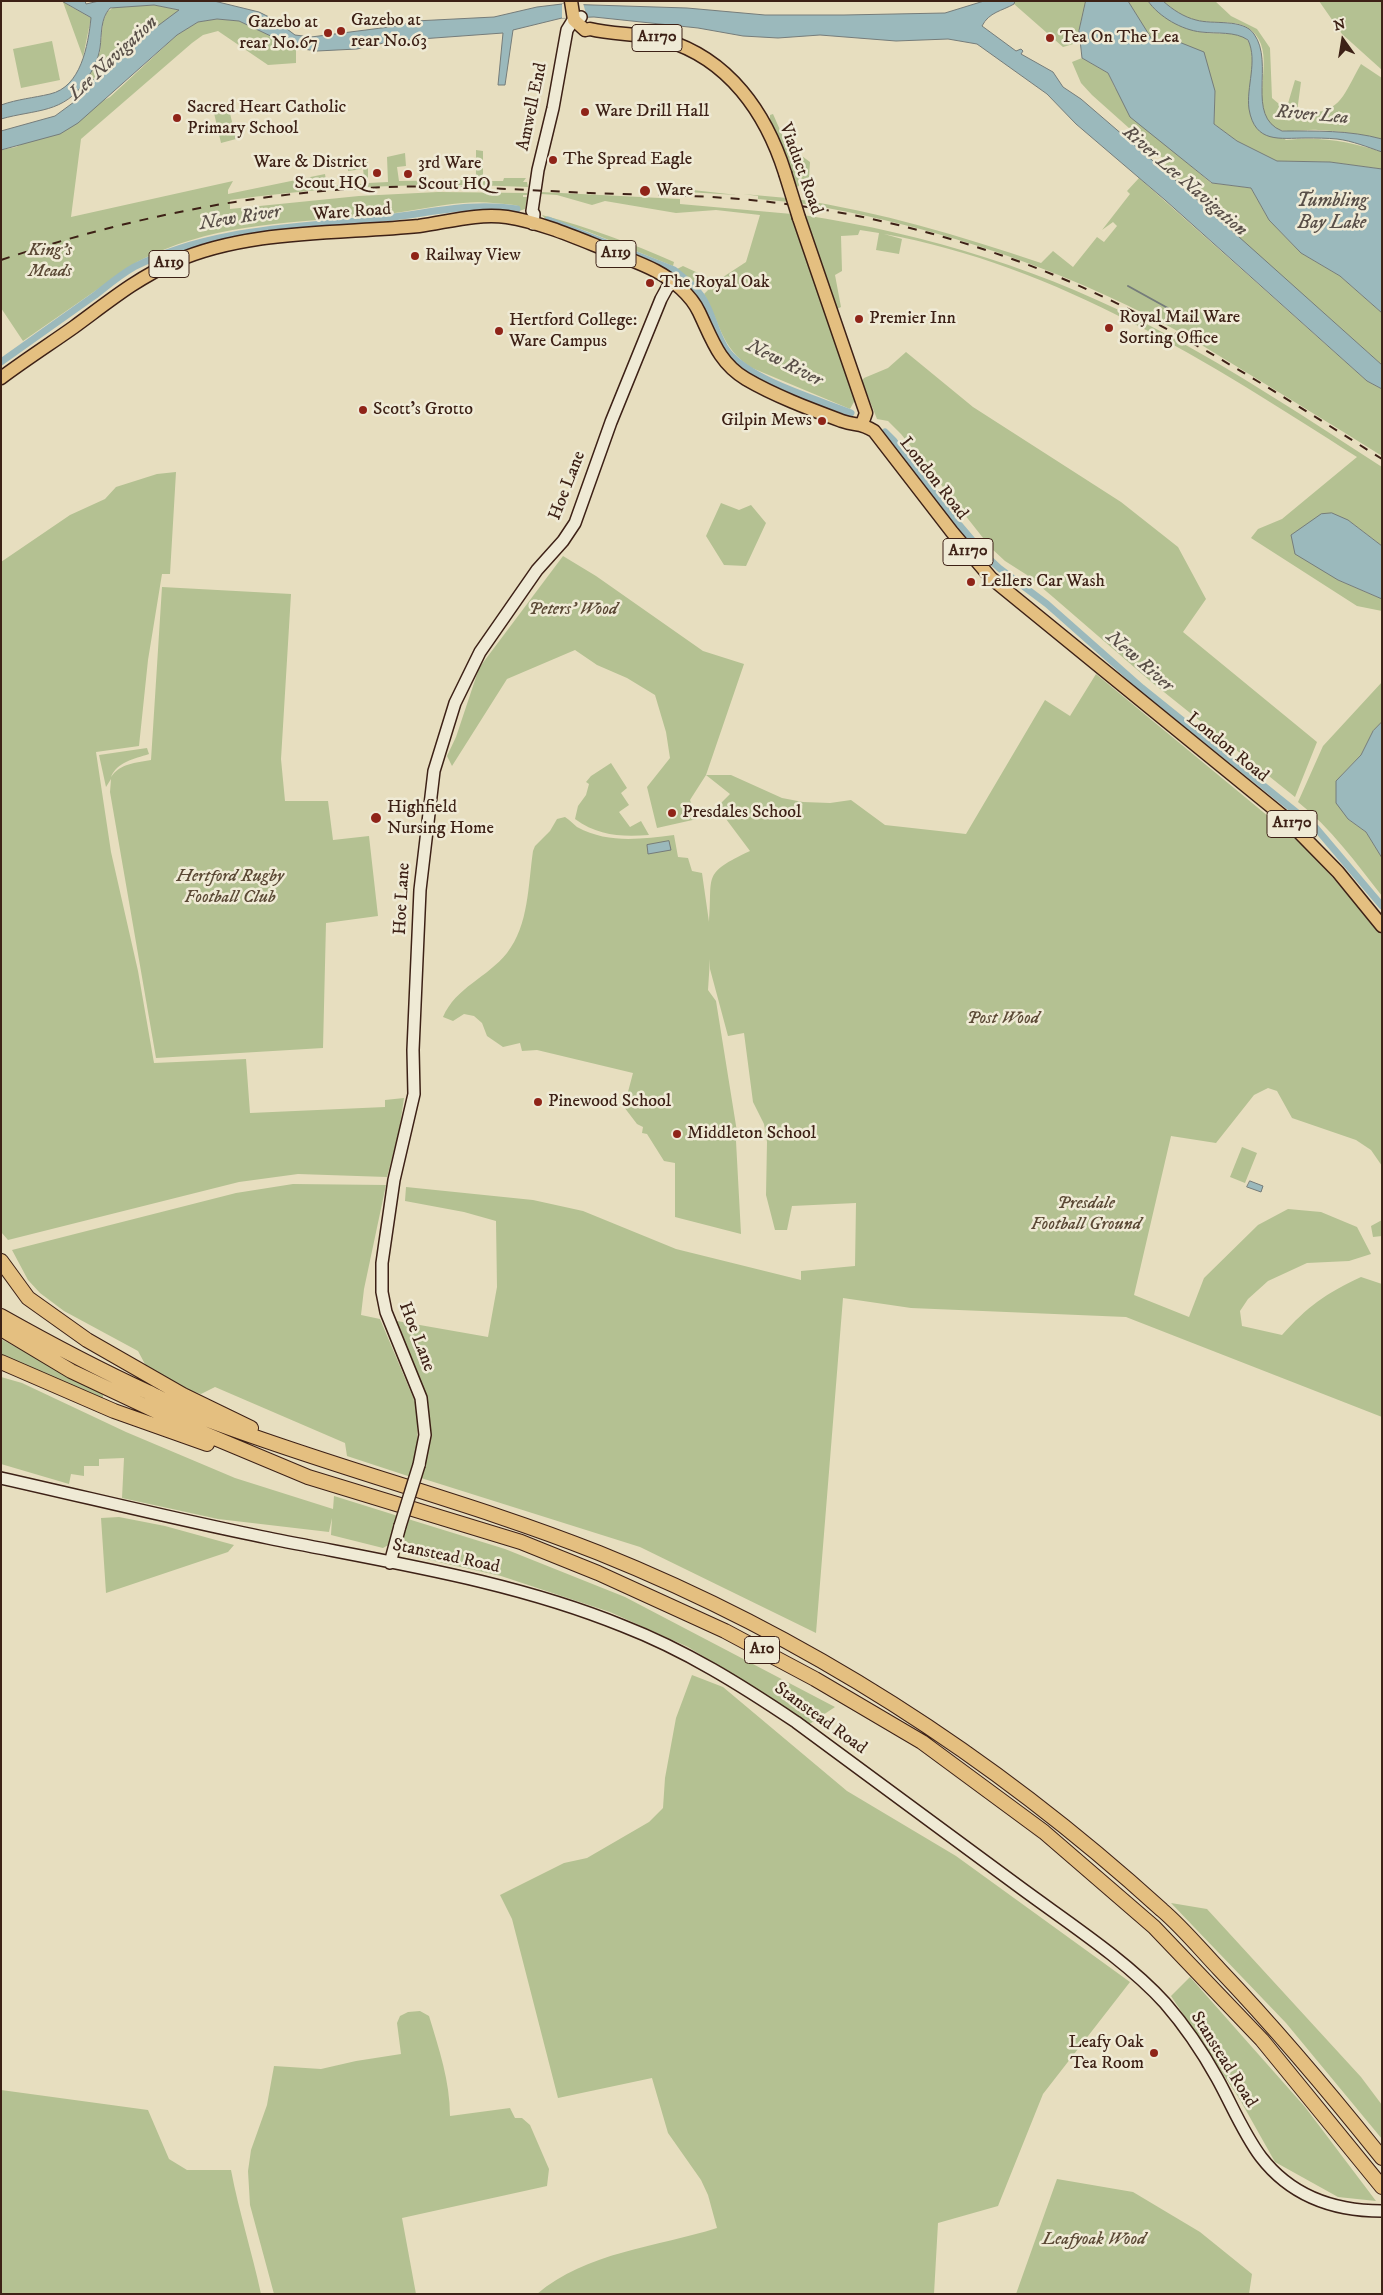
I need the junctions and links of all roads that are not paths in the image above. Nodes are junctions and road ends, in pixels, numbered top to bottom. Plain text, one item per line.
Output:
1 (574, 2) edge
2 (578, 19) junction
3 (532, 217) junction
4 (673, 282) junction
5 (1, 378) edge
6 (862, 424) junction
7 (1382, 926) edge
8 (1, 1261) edge
9 (1, 1316) edge
10 (1, 1329) edge
11 (1, 1362) edge
12 (316, 1460) junction
13 (308, 1477) junction
14 (1, 1478) edge
15 (390, 1563) junction
16 (1382, 2158) edge
17 (1382, 2188) edge
18 (1382, 2212) edge

1 - 2 main road
2 - 3 main road, Amwell End
2 - 6 main road, Viaduct Road / A1170, bridge
3 - 4 main road, London Road / A119
3 - 5 main road, Ware Road / A119
4 - 6 main road, London Road / A119
4 - 15 main road, Hoe Lane, bridge
6 - 7 main road, London Road / A1170
8 - 12 highway
9 - 12 highway, A10
10 - 13 highway, A10
11 - 13 highway
12 - 16 highway, A10
13 - 17 highway, A10
14 - 15 main road, Stanstead Road
15 - 18 main road, Stanstead Road

